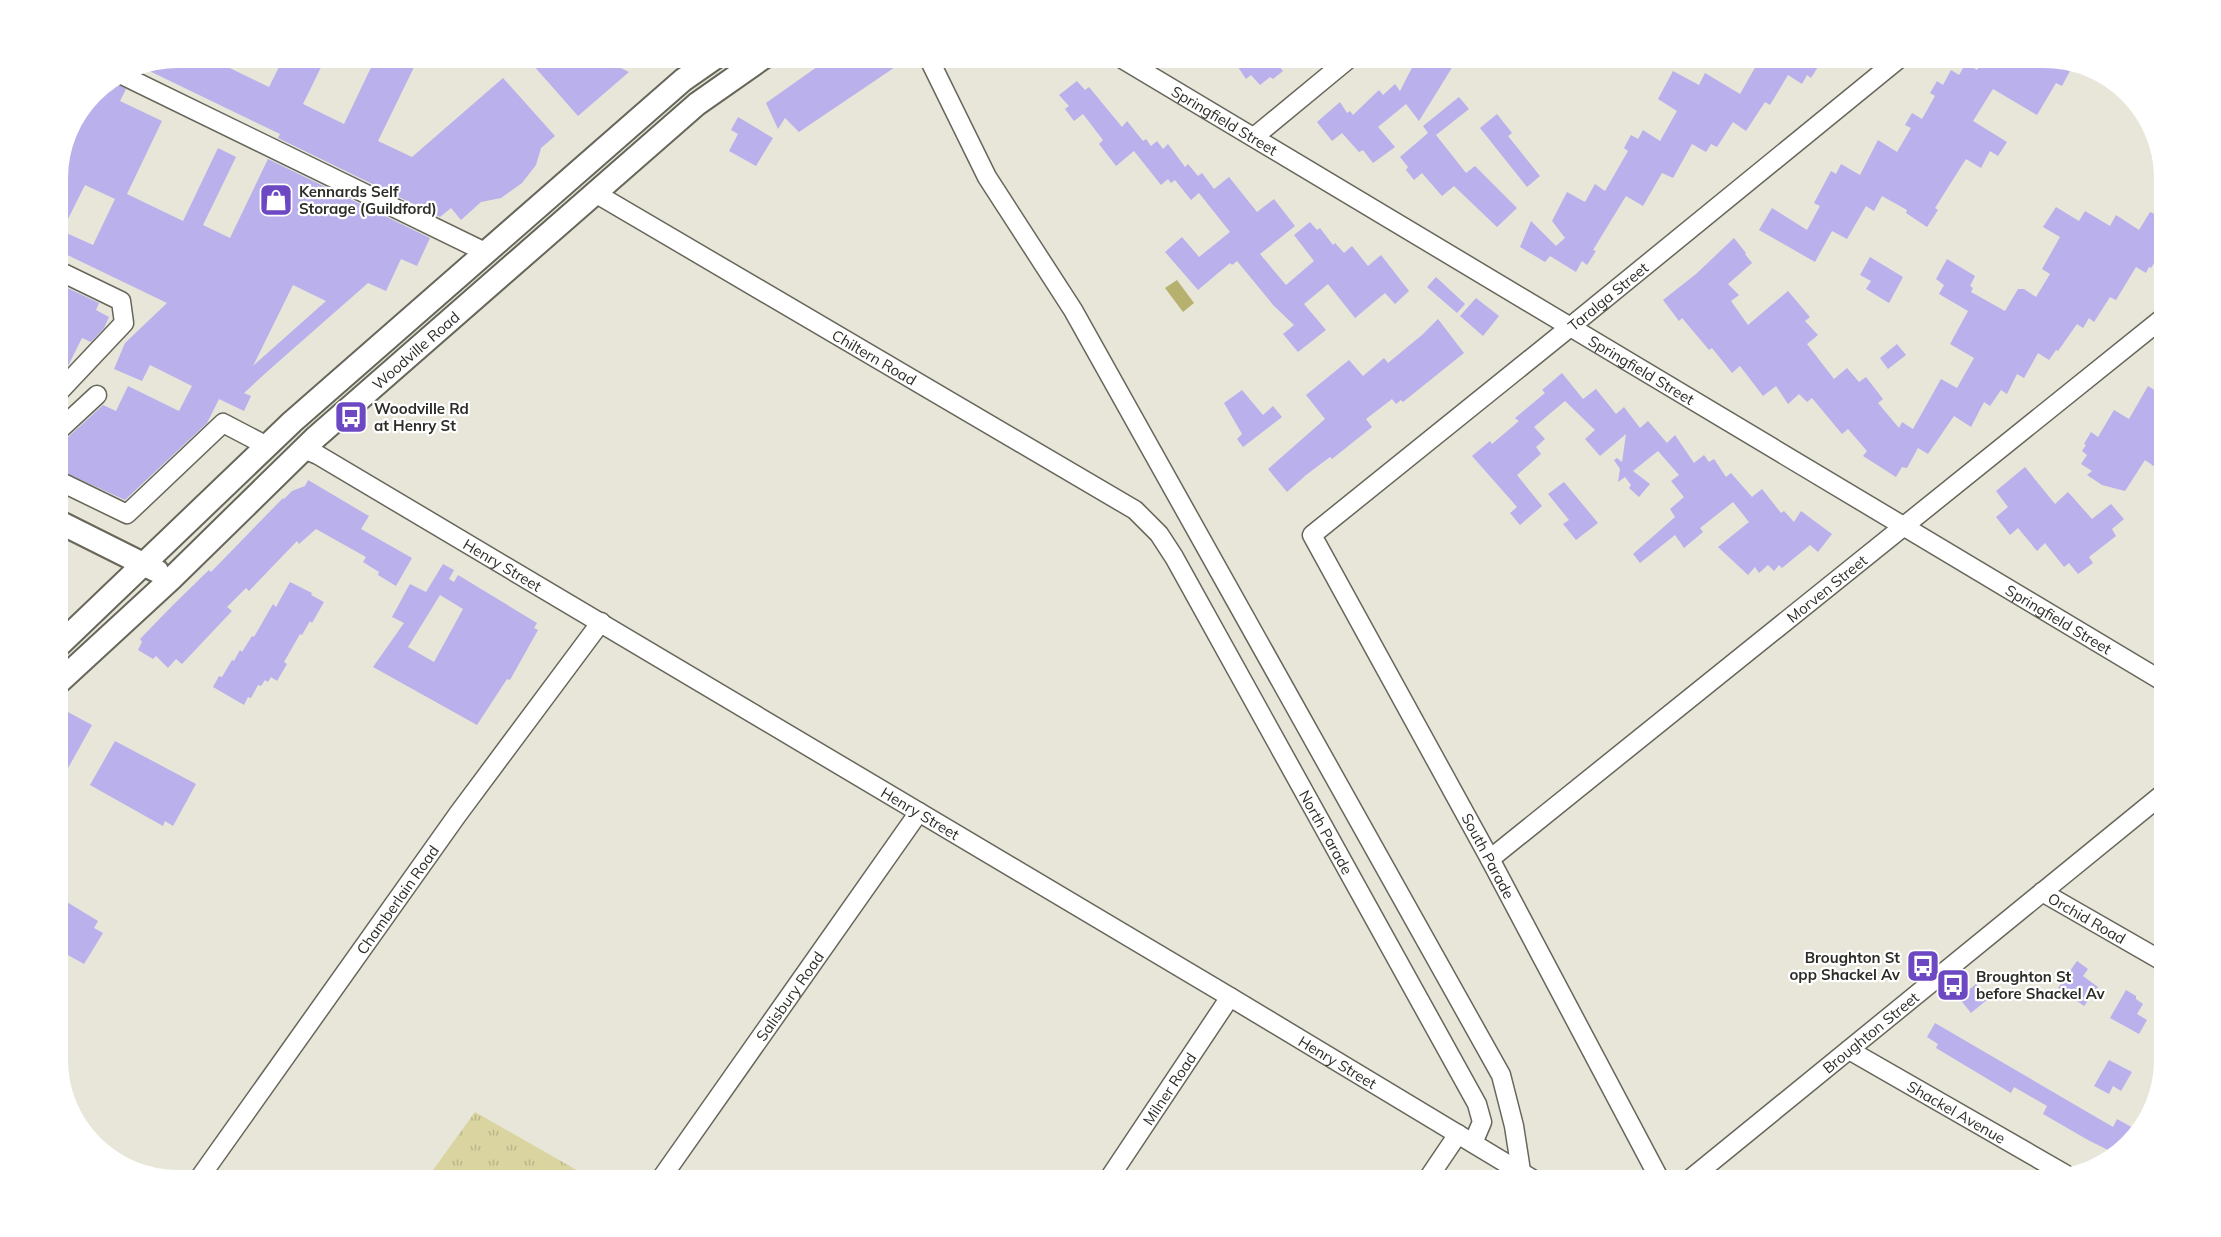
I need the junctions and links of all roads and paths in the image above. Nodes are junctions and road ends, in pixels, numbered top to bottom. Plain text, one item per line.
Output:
1 (700, 68) edge
2 (748, 68) edge
3 (933, 68) edge
4 (1138, 68) edge
5 (1339, 68) edge
6 (1888, 68) edge
7 (130, 79) edge
8 (1254, 137) junction
9 (595, 193) junction
10 (485, 252) junction
11 (68, 275) edge
12 (2153, 325) edge
13 (1572, 326) junction
14 (68, 382) edge
15 (97, 394) dead end
16 (68, 422) edge
17 (267, 446) junction
18 (304, 448) junction
19 (68, 485) edge
20 (68, 526) edge
21 (1152, 526) joint
22 (1905, 527) junction
23 (1312, 535) joint
24 (144, 564) junction
25 (171, 579) junction
26 (601, 622) junction
27 (68, 637) edge
28 (68, 674) edge
29 (2154, 676) edge
30 (2154, 801) edge
31 (919, 812) junction
32 (1490, 859) junction
33 (2042, 892) junction
34 (2154, 956) edge
35 (1230, 997) junction
36 (1849, 1050) junction
37 (1465, 1139) junction
38 (2056, 1169) edge
39 (205, 1170) edge
40 (667, 1170) edge
41 (1115, 1170) edge
42 (1436, 1170) edge
43 (1518, 1170) edge
44 (1526, 1170) edge
45 (1655, 1170) edge
46 (1701, 1170) edge

1 - 10 main road, Woodville Road
2 - 9 main road, Woodville Road
3 - 44 street
4 - 8 street, Springfield Street
5 - 8 street
6 - 13 street, Taralga Street
7 - 10 street
8 - 13 street, Springfield Street
9 - 18 main road, Woodville Road
9 - 21 street, Chiltern Road
10 - 17 main road, Woodville Road
11 - 14 street
12 - 22 street, Morven Street
13 - 22 street, Springfield Street
13 - 23 street, Taralga Street
15 - 16 street
17 - 19 street
17 - 24 main road, Woodville Road
18 - 25 main road, Woodville Road
18 - 26 street, Henry Street
20 - 24 main road
21 - 37 street, North Parade
22 - 29 street, Springfield Street
22 - 32 street, Morven Street
23 - 32 street, South Parade
24 - 25 main road
24 - 27 main road, Woodville Road
25 - 28 main road, Woodville Road
26 - 31 street, Henry Street
26 - 39 street, Chamberlain Road
30 - 33 street, Broughton Street
31 - 35 street, Henry Street
31 - 40 street, Salisbury Road
32 - 45 street, South Parade
33 - 34 street, Orchid Road
33 - 36 street, Broughton Street
35 - 37 street, Henry Street
35 - 41 street, Milner Road
36 - 38 street, Shackel Avenue
36 - 46 street, Broughton Street
37 - 42 street, North Parade
37 - 43 street, Henry Street

